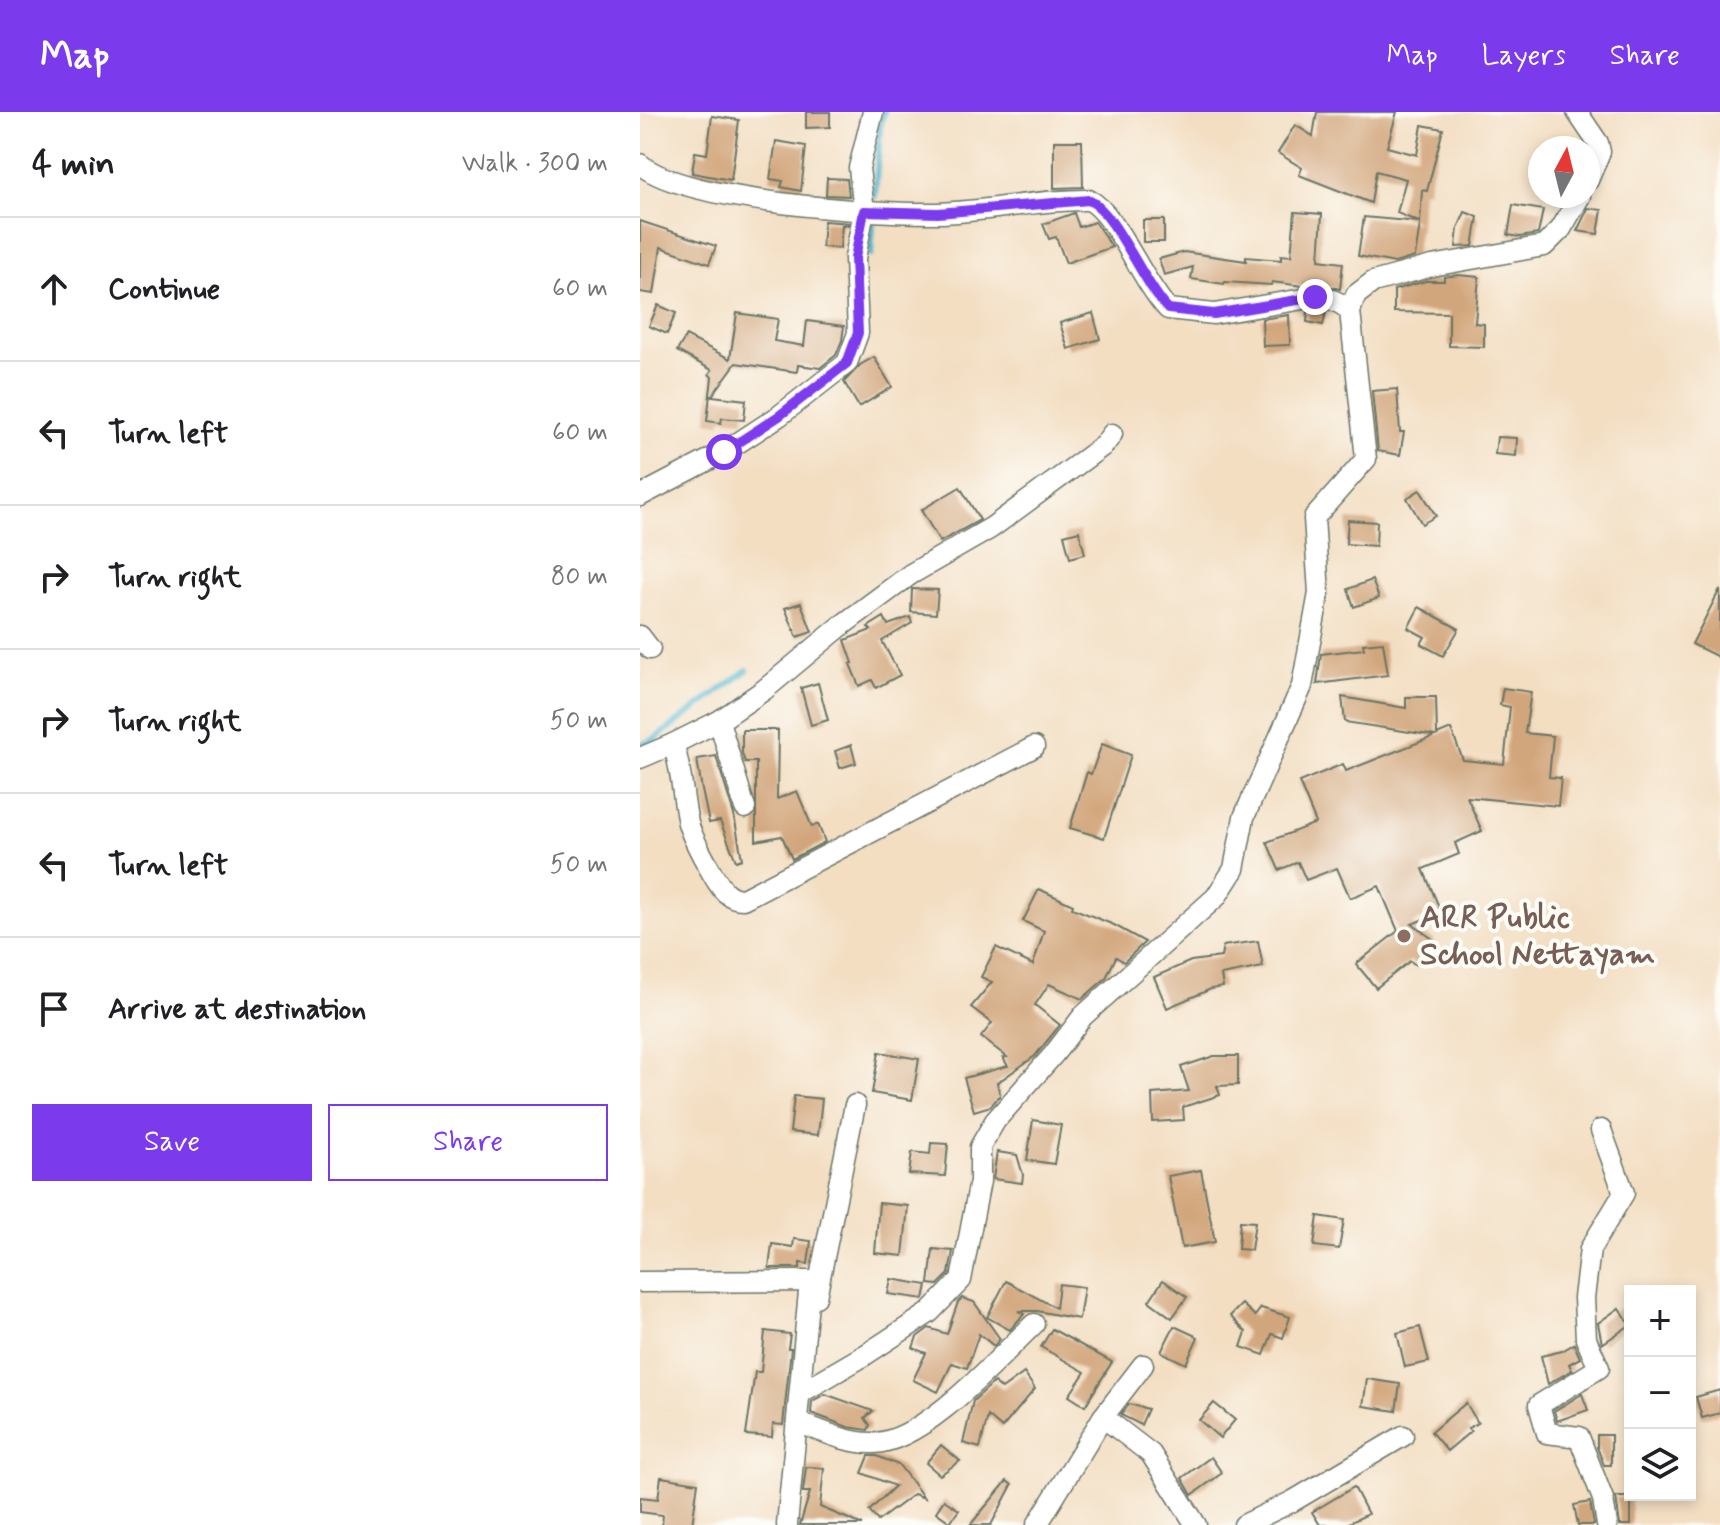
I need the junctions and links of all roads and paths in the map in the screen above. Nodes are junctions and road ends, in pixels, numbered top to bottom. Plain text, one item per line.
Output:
1 (873, 112) edge
2 (1577, 112) edge
3 (1593, 136) edge
4 (640, 164) edge
5 (1573, 208) edge
6 (864, 211) junction
7 (1350, 311) junction
8 (1112, 434) dead end
9 (640, 496) edge
10 (719, 721) junction
11 (673, 744) junction
12 (1034, 747) dead end
13 (640, 758) edge
14 (745, 808) dead end
15 (855, 1105) dead end
16 (1601, 1130) dead end
17 (640, 1282) edge
18 (1034, 1324) dead end
19 (803, 1360) junction
20 (1143, 1365) dead end
21 (800, 1393) junction
22 (1103, 1417) junction
23 (797, 1422) junction
24 (1403, 1436) dead end
25 (787, 1525) edge
26 (1037, 1525) edge
27 (1196, 1525) edge
28 (1244, 1525) edge
29 (1607, 1525) edge

1 - 6 street
2 - 3 street
4 - 6 street
5 - 7 street
6 - 7 street
6 - 9 street
7 - 21 street
8 - 10 street
10 - 11 street
10 - 14 street
11 - 12 street
11 - 13 street
15 - 19 street
16 - 29 street
17 - 19 street
18 - 23 street
19 - 21 street
20 - 22 street
21 - 23 street
22 - 26 street
22 - 27 street
23 - 25 street
24 - 28 street

